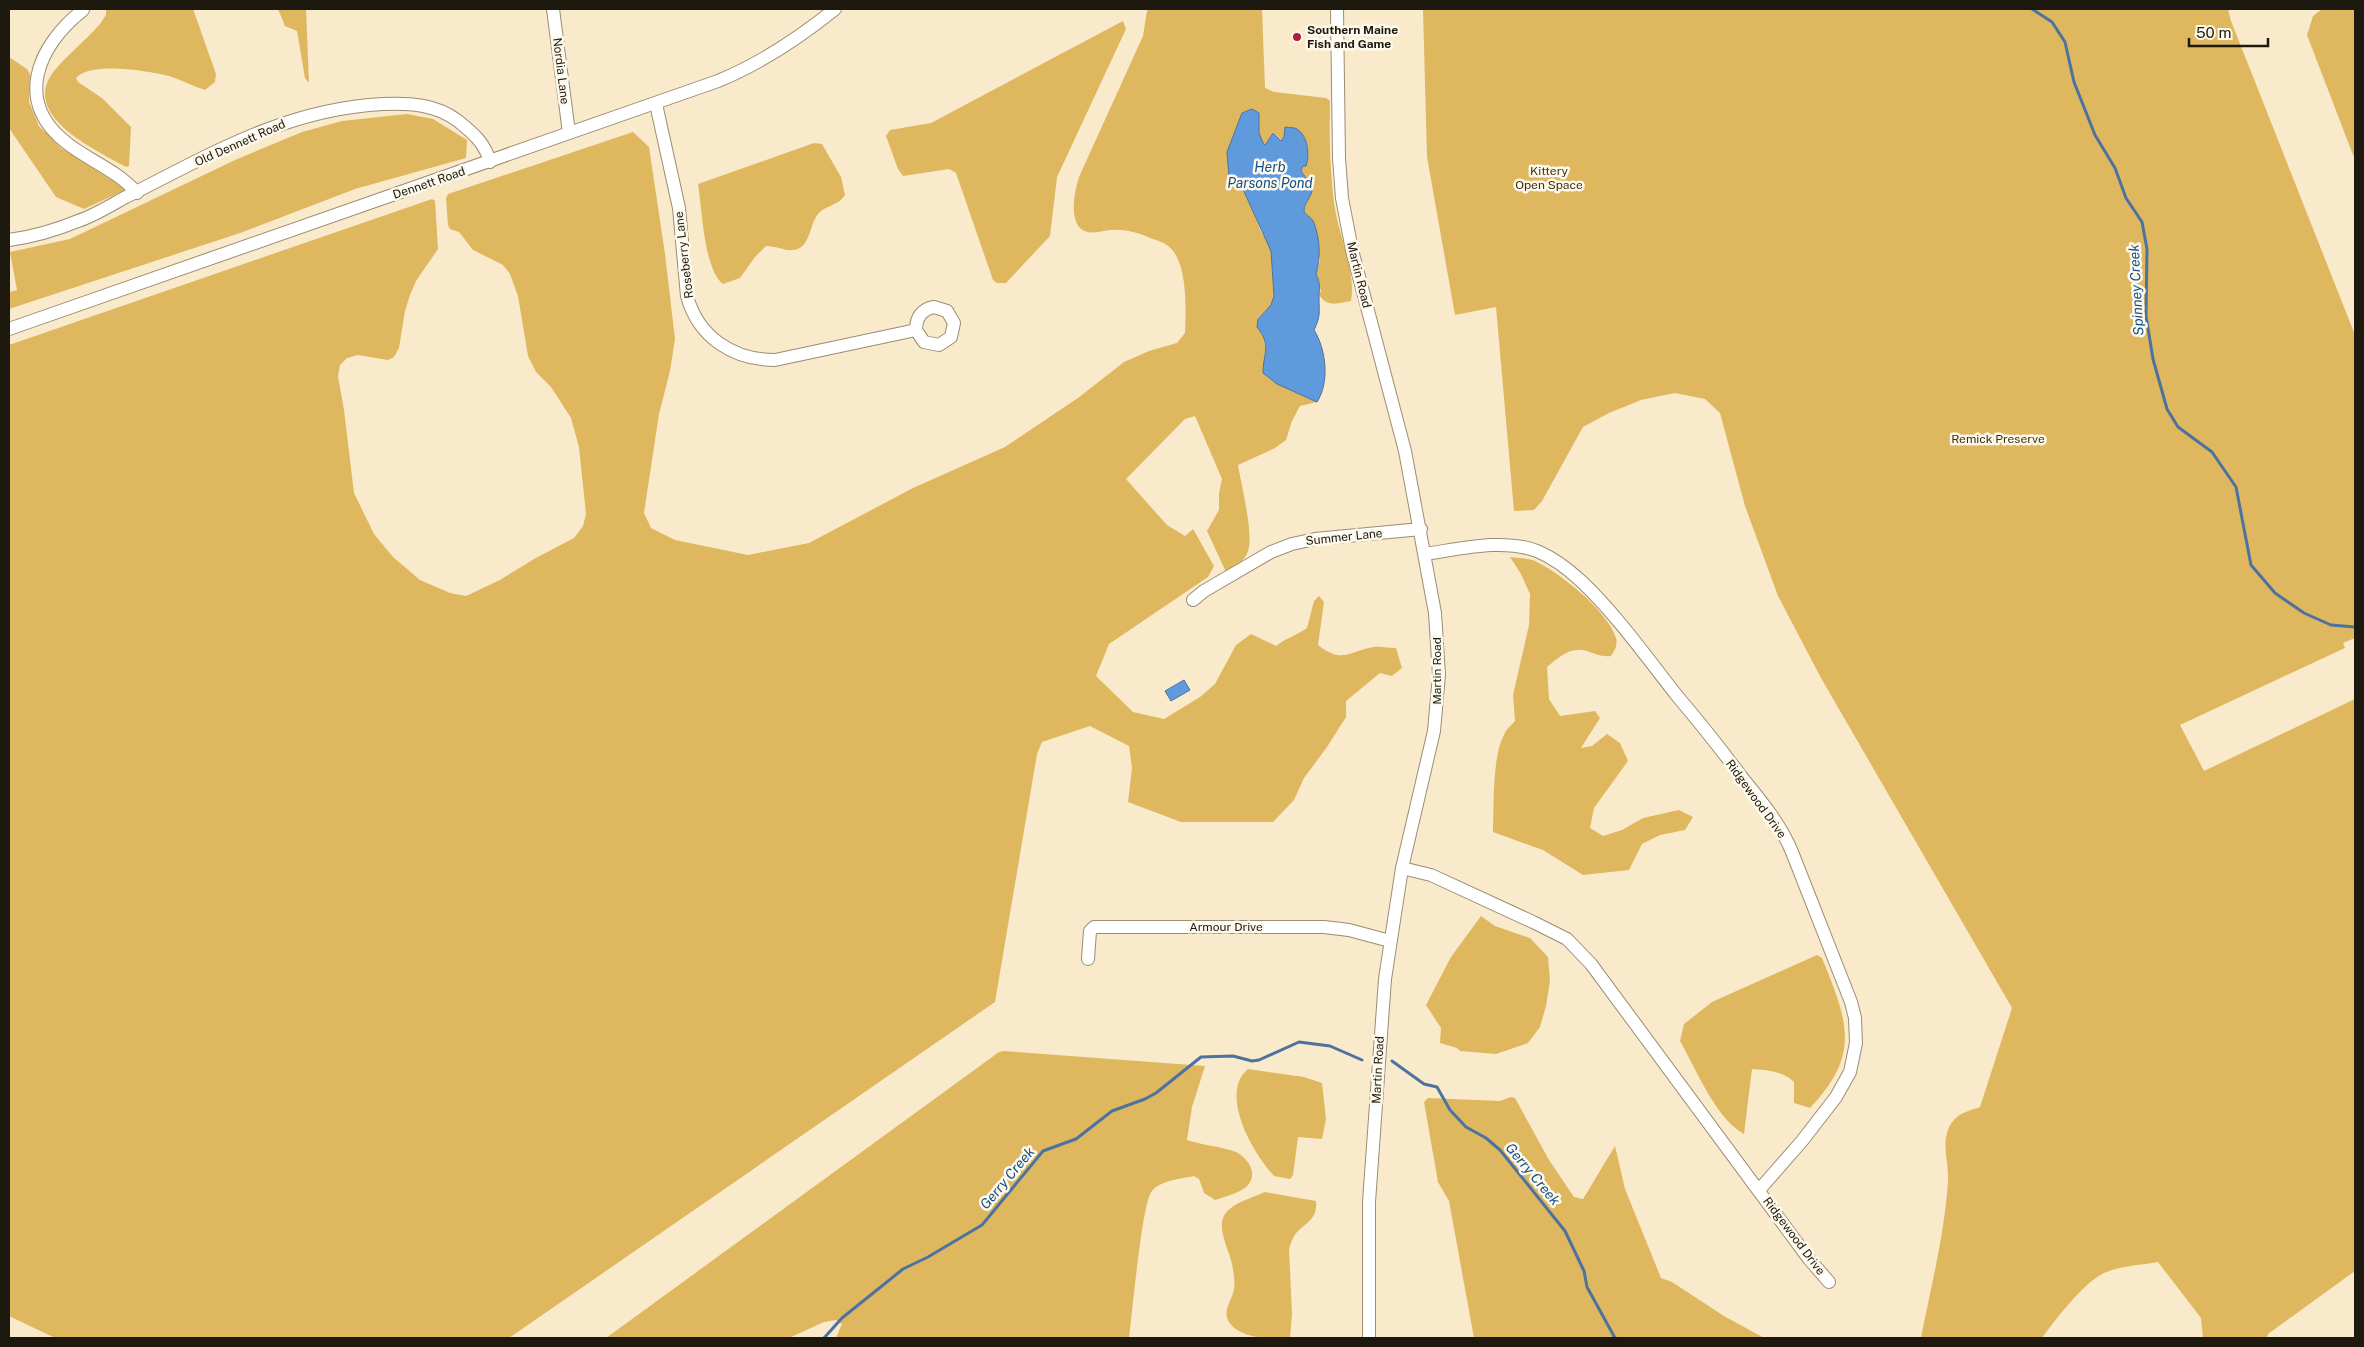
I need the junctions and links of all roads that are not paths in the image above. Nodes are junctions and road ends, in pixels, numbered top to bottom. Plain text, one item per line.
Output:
1 (553, 9) edge
2 (835, 9) edge
3 (1337, 9) edge
4 (83, 10) dead end
5 (656, 104) junction
6 (569, 134) junction
7 (490, 162) junction
8 (137, 193) junction
9 (9, 240) edge
10 (9, 329) edge
11 (916, 330) dead end
12 (1421, 529) junction
13 (1425, 554) junction
14 (1193, 600) dead end
15 (1402, 868) junction
16 (1390, 941) junction
17 (1088, 959) dead end
18 (1759, 1190) junction
19 (1829, 1282) dead end
20 (1369, 1338) edge

1 - 6 street, Nordia Lane
2 - 5 street, Dennett Road
3 - 12 street, Martin Road
4 - 8 street
5 - 6 street, Dennett Road
5 - 11 street, Roseberry Lane
6 - 7 street, Dennett Road
7 - 8 street, Old Dennett Road
7 - 10 street, Dennett Road
8 - 9 street, Old Dennett Road
12 - 13 street, Martin Road
12 - 14 street, Summer Lane
13 - 15 street, Martin Road
13 - 18 street, Ridgewood Drive
15 - 16 street, Martin Road
15 - 18 street, Ridgewood Drive
16 - 17 street, Armour Drive
16 - 20 street, Martin Road
18 - 19 street, Ridgewood Drive

